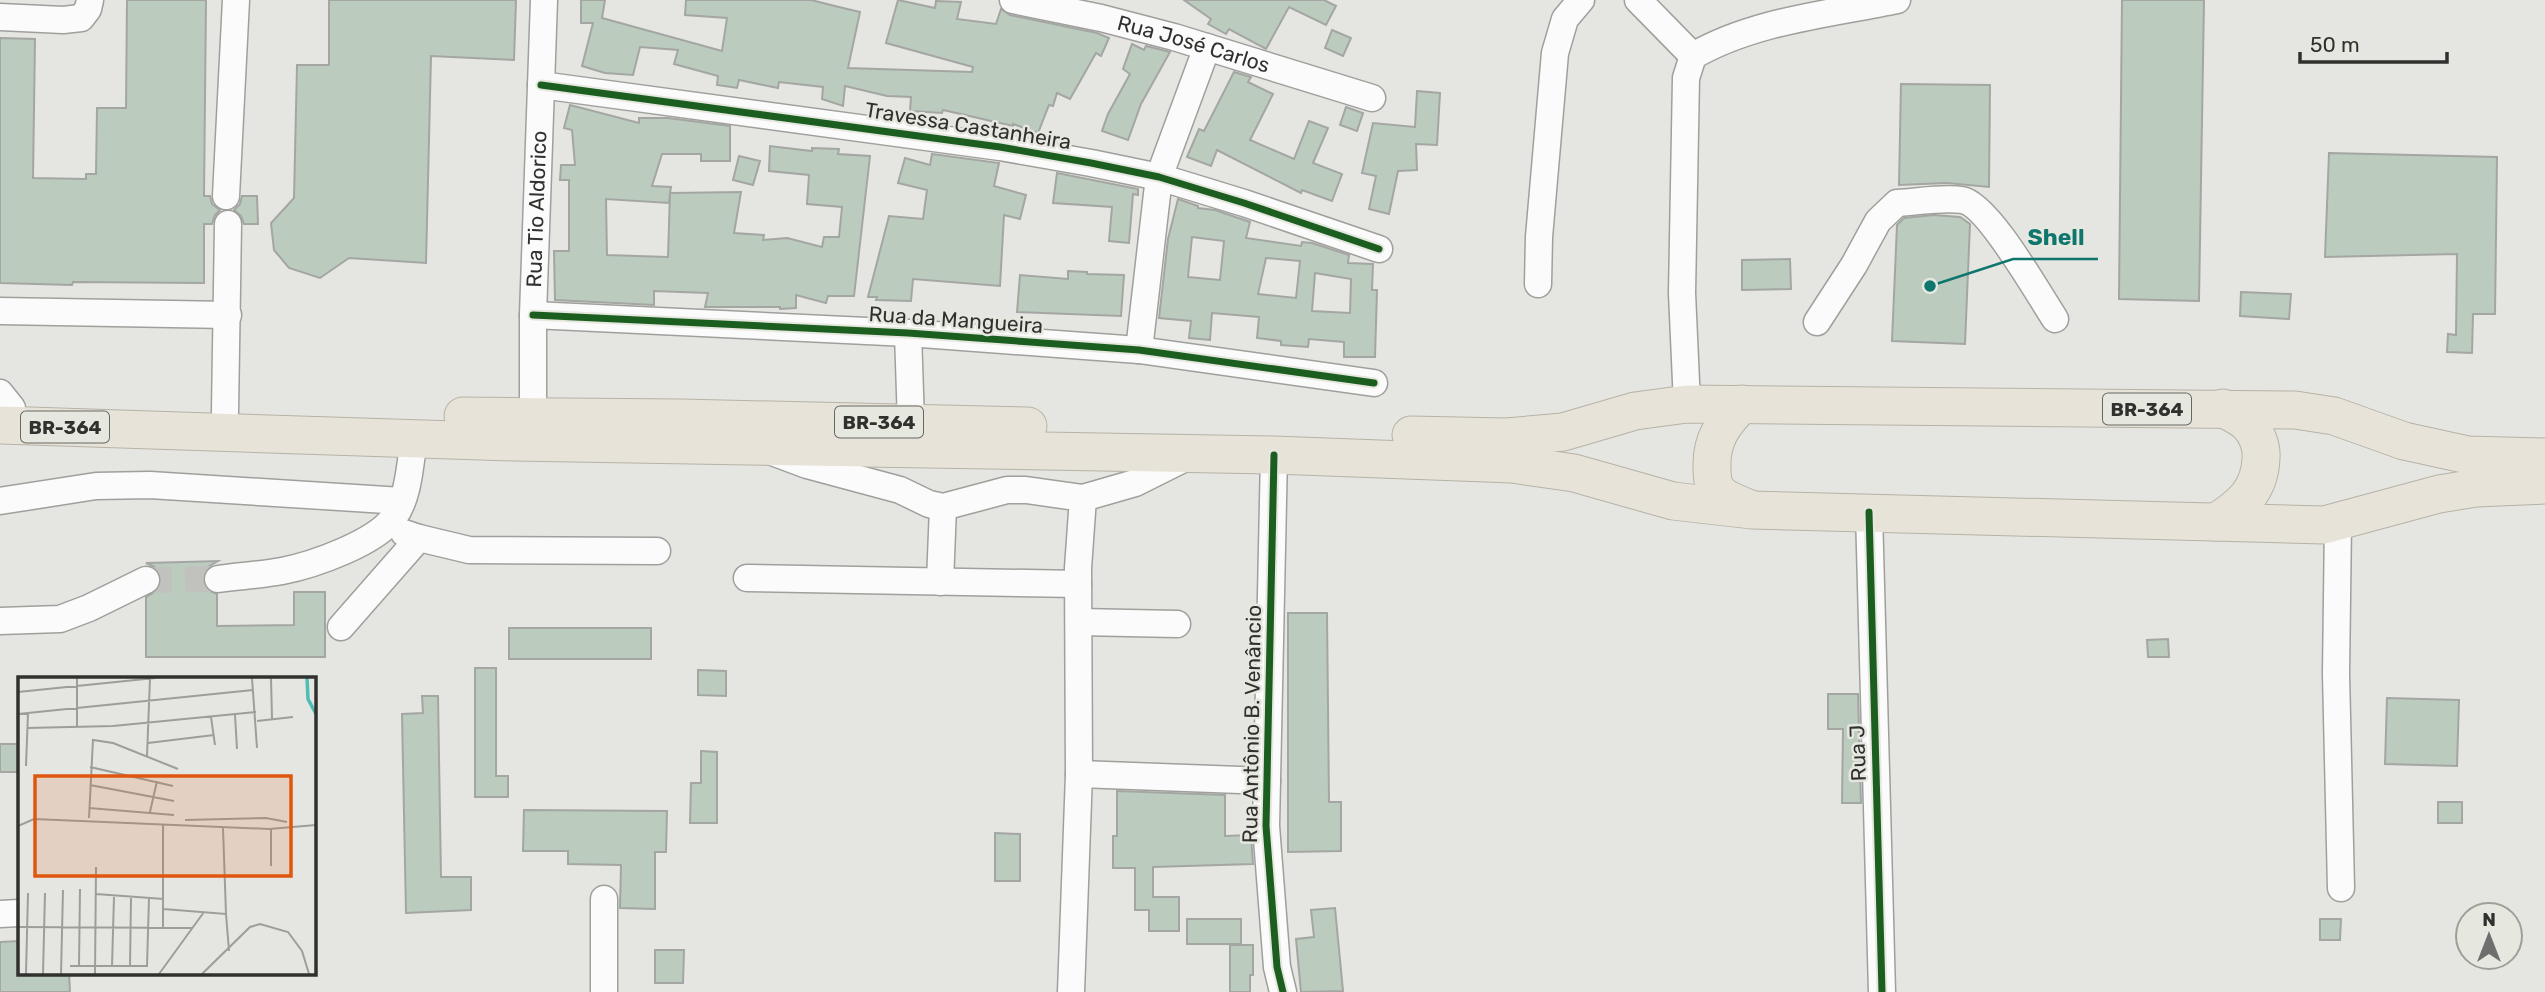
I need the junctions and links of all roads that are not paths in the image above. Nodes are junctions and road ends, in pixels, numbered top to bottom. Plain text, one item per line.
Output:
1 (90, 0) edge
2 (236, 0) edge
3 (544, 0) edge
4 (1013, 0) edge
5 (1581, 0) edge
6 (1638, 0) edge
7 (1897, 0) edge
8 (0, 17) edge
9 (1207, 47) junction
10 (1693, 55) junction
11 (541, 85) junction
12 (1372, 98) dead end
13 (1159, 177) junction
14 (226, 196) dead end
15 (228, 224) dead end
16 (1379, 249) dead end
17 (1538, 284) dead end
18 (0, 312) edge
19 (228, 315) junction
20 (533, 315) junction
21 (2055, 319) dead end
22 (1818, 322) dead end
23 (908, 333) junction
24 (1139, 350) junction
25 (1374, 383) dead end
26 (1687, 404) junction
27 (1742, 404) junction
28 (3, 408) edge
29 (2223, 408) junction
30 (225, 412) junction
31 (533, 417) junction
32 (911, 423) junction
33 (414, 439) junction
34 (760, 447) junction
35 (1193, 454) junction
36 (1274, 455) junction
37 (2545, 457) edge
38 (2545, 485) edge
39 (1083, 498) junction
40 (0, 501) edge
41 (402, 501) junction
42 (943, 506) junction
43 (1752, 510) junction
44 (1869, 512) junction
45 (2216, 522) junction
46 (2338, 522) junction
47 (386, 526) junction
48 (419, 538) junction
49 (657, 551) dead end
50 (747, 578) dead end
51 (218, 579) tunnel mouth
52 (146, 580) tunnel mouth
53 (940, 582) junction
54 (1078, 584) junction
55 (0, 621) edge
56 (1079, 622) junction
57 (1177, 624) dead end
58 (341, 627) dead end
59 (1079, 774) junction
60 (1267, 781) junction
61 (2341, 888) dead end
62 (604, 899) dead end
63 (18, 913) edge
64 (0, 914) edge
65 (604, 992) edge
66 (1071, 992) edge
67 (1283, 992) edge
68 (1882, 992) edge

1 - 8 street
2 - 14 street
3 - 11 street, Rua Tio Aldorico
4 - 9 street, Rua José Carlos
5 - 17 street
6 - 10 street
7 - 10 street
9 - 12 street, Rua José Carlos
9 - 13 street
10 - 26 street
11 - 13 street, Travessa Castanheira
11 - 20 street, Rua Tio Aldorico
13 - 16 street, Travessa Castanheira
13 - 24 street
15 - 19 street
18 - 19 street
19 - 30 street
20 - 23 street, Rua da Mangueira
20 - 31 street, Rua Tio Aldorico
21 - 22 street
23 - 24 street, Rua da Mangueira
23 - 32 street
24 - 25 street, Rua da Mangueira
26 - 27 highway, BR-364
26 - 32 highway, BR-364
27 - 29 highway, BR-364
27 - 43 highway
28 - 30 highway, BR-364
28 - 33 highway, BR-364
29 - 37 highway, BR-364
29 - 45 highway
30 - 31 highway, BR-364
31 - 32 highway, BR-364
33 - 34 highway, BR-364
33 - 41 street
34 - 35 highway, BR-364
34 - 42 street
35 - 36 highway, BR-364
35 - 39 street
36 - 43 highway, BR-364
36 - 60 street, Rua Antônio B. Venâncio
38 - 46 highway, BR-364
39 - 42 street
39 - 54 street
40 - 41 street
41 - 47 street
42 - 53 street
43 - 44 highway, BR-364
44 - 45 highway, BR-364
44 - 68 street, Rua J
45 - 46 highway, BR-364
46 - 61 street
47 - 48 street
47 - 51 street
48 - 49 street
48 - 58 street
50 - 53 street
52 - 55 street
53 - 54 street
54 - 56 street
56 - 57 street
56 - 59 street
59 - 60 street
59 - 66 street
60 - 67 street, Rua Antônio B. Venâncio
62 - 65 street
63 - 64 street

